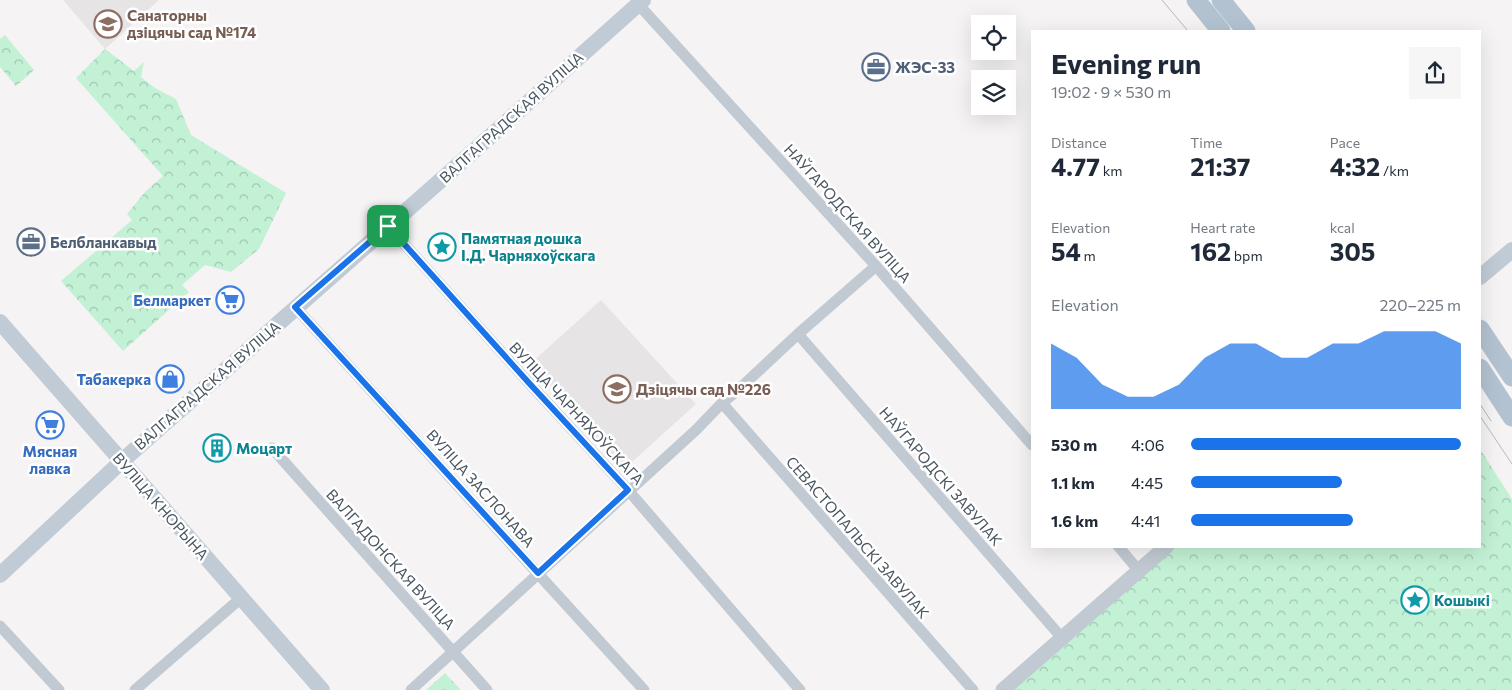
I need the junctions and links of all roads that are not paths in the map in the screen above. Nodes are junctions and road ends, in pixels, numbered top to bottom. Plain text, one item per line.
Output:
1 (1196, 0) edge
2 (1222, 0) edge
3 (640, 2) edge
4 (1220, 30) edge
5 (1245, 30) edge
6 (388, 226) junction
7 (1512, 250) edge
8 (876, 266) junction
9 (1481, 276) edge
10 (295, 307) junction
11 (0, 322) edge
12 (1481, 330) edge
13 (798, 334) junction
14 (1481, 370) edge
15 (1512, 377) edge
16 (722, 403) junction
17 (1512, 416) edge
18 (1031, 444) edge
19 (272, 448) dead end
20 (122, 460) junction
21 (628, 490) junction
22 (1120, 548) edge
23 (1166, 548) edge
24 (1139, 571) junction
25 (538, 573) junction
26 (0, 575) edge
27 (241, 598) junction
28 (0, 626) edge
29 (1062, 638) junction
30 (453, 651) junction
31 (59, 690) edge
32 (135, 690) edge
33 (322, 690) edge
34 (410, 690) edge
35 (487, 690) edge
36 (644, 690) edge
37 (800, 690) edge
38 (973, 690) edge
39 (1003, 690) edge

1 - 4 main road
2 - 5 main road
3 - 6 main road, ВАЛГАГРАДСКАЯ ВУЛІЦА
3 - 8 street, НАЎГАРОДСКАЯ ВУЛІЦА
6 - 10 main road, ВАЛГАГРАДСКАЯ ВУЛІЦА
6 - 21 street, ВУЛІЦА ЧАРНЯХОЎСКАГА
7 - 9 main road
8 - 13 street
8 - 18 street, НАЎГАРОДСКАЯ ВУЛІЦА
10 - 20 main road, ВАЛГАГРАДСКАЯ ВУЛІЦА
10 - 25 street, ВУЛІЦА ЗАСЛОНАВА
11 - 20 main road, ВУЛІЦА КНОРЫНА
12 - 15 main road
13 - 16 street
13 - 29 street, НАЎГАРОДСКІ ЗАВУЛАК
14 - 17 main road
16 - 21 street
16 - 38 street, СЕВАСТОПАЛЬСКІ ЗАВУЛАК
19 - 30 street, ВАЛГАДОНСКАЯ ВУЛІЦА
20 - 26 main road, ВАЛГАГРАДСКАЯ ВУЛІЦА
20 - 27 main road, ВУЛІЦА КНОРЫНА
21 - 25 street
21 - 37 street, ВУЛІЦА ЧАРНЯХОЎСКАГА
22 - 24 street
23 - 24 street
24 - 29 street
25 - 30 street
25 - 36 street, ВУЛІЦА ЗАСЛОНАВА
27 - 32 street
27 - 33 main road, ВУЛІЦА КНОРЫНА
28 - 31 street
29 - 39 street
30 - 34 street
30 - 35 street, ВАЛГАДОНСКАЯ ВУЛІЦА

